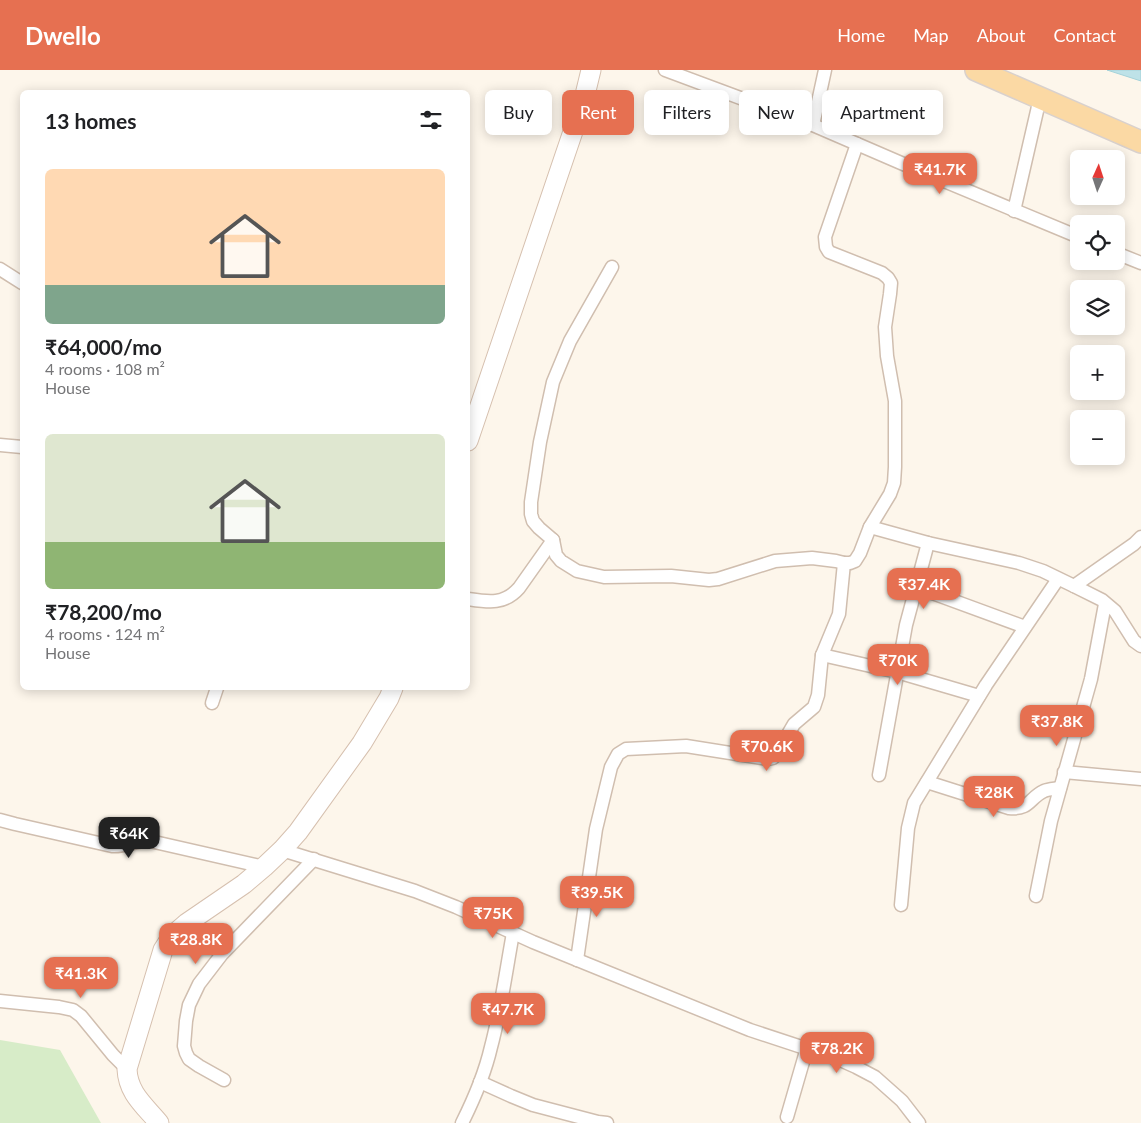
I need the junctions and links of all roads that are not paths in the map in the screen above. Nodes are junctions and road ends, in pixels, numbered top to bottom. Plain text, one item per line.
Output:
1 (592, 70) edge
2 (665, 70) edge
3 (825, 70) edge
4 (976, 70) edge
5 (1040, 98) junction
6 (814, 124) junction
7 (1141, 142) edge
8 (857, 144) junction
9 (1014, 211) junction
10 (1070, 233) edge
11 (1125, 257) edge
12 (1141, 263) edge
13 (612, 267) dead end
14 (0, 269) edge
15 (20, 282) edge
16 (470, 435) edge
17 (0, 445) edge
18 (20, 447) edge
19 (870, 527) junction
20 (1141, 537) edge
21 (553, 540) junction
22 (928, 542) junction
23 (844, 563) junction
24 (1058, 578) junction
25 (1074, 586) junction
26 (916, 587) junction
27 (470, 599) edge
28 (1106, 604) junction
29 (1025, 627) junction
30 (1141, 646) edge
31 (822, 655) junction
32 (897, 672) junction
33 (215, 690) edge
34 (392, 690) edge
35 (979, 696) junction
36 (212, 703) dead end
37 (1064, 772) junction
38 (879, 775) dead end
39 (1141, 779) edge
40 (927, 782) junction
41 (1060, 788) junction
42 (0, 820) edge
43 (282, 850) junction
44 (314, 859) junction
45 (264, 867) junction
46 (1036, 896) dead end
47 (900, 906) dead end
48 (512, 933) junction
49 (577, 960) junction
50 (0, 1001) edge
51 (807, 1048) junction
52 (127, 1068) junction
53 (224, 1080) dead end
54 (480, 1082) junction
55 (787, 1117) dead end
56 (159, 1123) edge
57 (462, 1123) edge
58 (607, 1123) edge
59 (919, 1123) edge

1 - 16 main road
2 - 6 street
3 - 6 street
4 - 5 main road
5 - 7 main road
5 - 9 street
6 - 8 street
8 - 9 street
8 - 19 street
9 - 10 street
11 - 12 street
13 - 21 street
14 - 15 street
17 - 18 street
19 - 22 street
19 - 23 street
20 - 25 street
21 - 23 street
21 - 27 street
22 - 24 street
22 - 26 street
23 - 31 street
24 - 25 street
24 - 29 street
25 - 28 street
26 - 29 street
26 - 32 street
28 - 30 street
28 - 37 street
29 - 35 street
31 - 32 street
31 - 49 street
32 - 35 street
32 - 38 street
33 - 36 street
34 - 43 main road
35 - 40 street
37 - 39 street
37 - 41 street
40 - 41 street
40 - 47 street
41 - 46 street
42 - 45 street
43 - 44 street
43 - 45 main road
44 - 48 street
44 - 53 street
45 - 52 main road
48 - 49 street
48 - 54 street
49 - 51 street
50 - 52 street
51 - 55 street
51 - 59 street
52 - 56 main road
54 - 57 street
54 - 58 street

